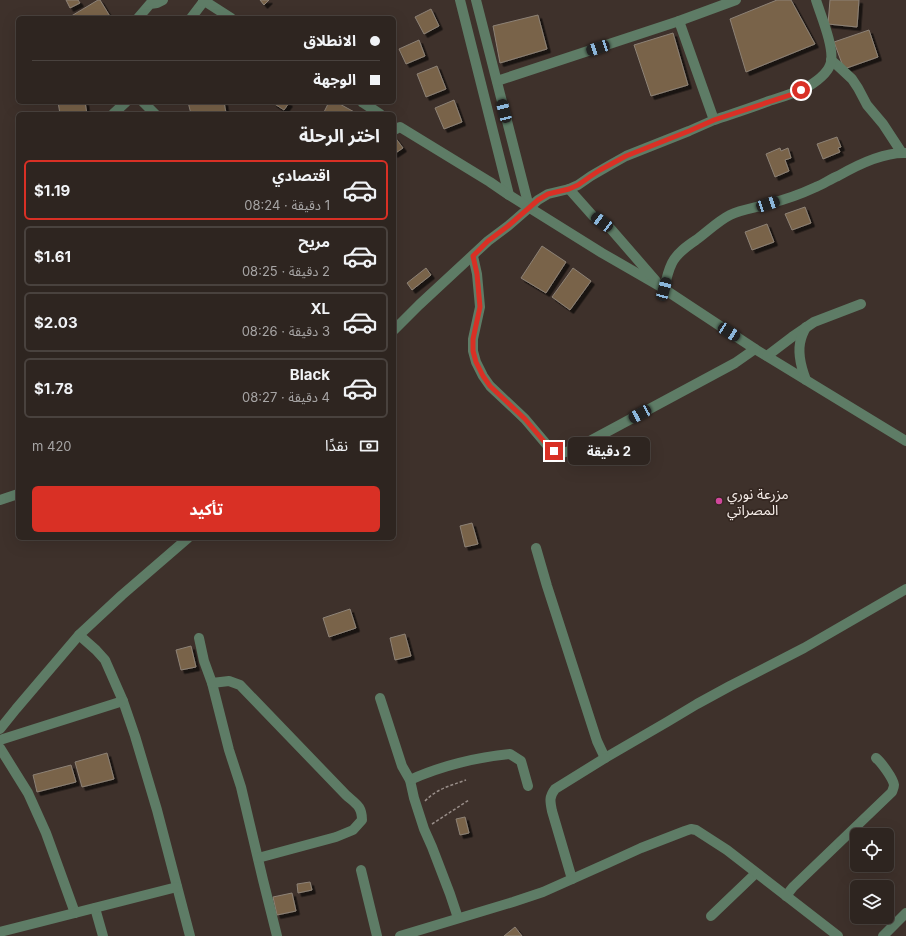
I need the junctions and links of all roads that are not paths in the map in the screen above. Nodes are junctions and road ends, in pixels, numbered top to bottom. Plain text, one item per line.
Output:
1 (163, 0) edge
2 (204, 0) edge
3 (460, 0) edge
4 (476, 0) edge
5 (736, 0) edge
6 (816, 0) edge
7 (149, 2) edge
8 (197, 15) edge
9 (139, 16) edge
10 (228, 16) edge
11 (680, 20) junction
12 (831, 60) junction
13 (497, 81) junction
14 (124, 104) edge
15 (145, 104) edge
16 (365, 104) edge
17 (115, 112) edge
18 (153, 112) edge
19 (377, 112) edge
20 (714, 120) junction
21 (396, 127) edge
22 (904, 153) edge
23 (569, 189) junction
24 (509, 195) junction
25 (529, 207) junction
26 (473, 256) junction
27 (663, 288) junction
28 (861, 304) dead end
29 (806, 327) junction
30 (396, 328) edge
31 (755, 349) junction
32 (767, 356) junction
33 (806, 380) junction
34 (906, 442) edge
35 (16, 495) edge
36 (0, 500) edge
37 (186, 540) edge
38 (536, 548) dead end
39 (906, 589) edge
40 (79, 635) junction
41 (199, 638) dead end
42 (212, 683) junction
43 (380, 698) dead end
44 (123, 701) junction
45 (0, 729) edge
46 (0, 740) edge
47 (0, 748) edge
48 (605, 758) junction
49 (876, 758) dead end
50 (410, 780) junction
51 (528, 786) dead end
52 (258, 858) junction
53 (360, 870) dead end
54 (756, 873) junction
55 (572, 879) junction
56 (177, 887) junction
57 (786, 896) junction
58 (95, 908) junction
59 (76, 913) junction
60 (906, 913) edge
61 (711, 916) dead end
62 (458, 918) junction
63 (0, 932) edge
64 (103, 936) edge
65 (190, 936) edge
66 (277, 936) edge
67 (377, 936) edge
68 (400, 936) edge
69 (838, 936) edge
70 (883, 936) edge

1 - 7 street
2 - 8 street
2 - 10 street
3 - 24 street
4 - 13 street
5 - 11 street
6 - 12 street
7 - 9 street
11 - 13 street
11 - 20 street
12 - 20 street
12 - 22 street
13 - 25 street
14 - 17 street
15 - 18 street
16 - 19 street
20 - 23 street
21 - 24 street
22 - 27 street
23 - 25 street
23 - 27 street
24 - 25 street
25 - 26 street
25 - 27 street
26 - 30 street
26 - 31 street
27 - 31 street
28 - 29 street
29 - 32 street
29 - 33 street
31 - 32 street
32 - 33 street
33 - 34 street
35 - 36 street
37 - 40 street
38 - 48 street
39 - 48 street
40 - 44 street
40 - 45 street
41 - 42 street
42 - 52 street
42 - 52 street
43 - 50 street
44 - 46 street
44 - 56 street
47 - 59 street
48 - 55 street
49 - 57 street
50 - 51 street
50 - 62 street
52 - 66 street
53 - 67 street
54 - 55 street
54 - 57 street
54 - 61 street
55 - 62 street
56 - 58 street
56 - 65 street
57 - 69 street
58 - 59 street
58 - 64 street
59 - 63 street
60 - 70 street
62 - 68 street

